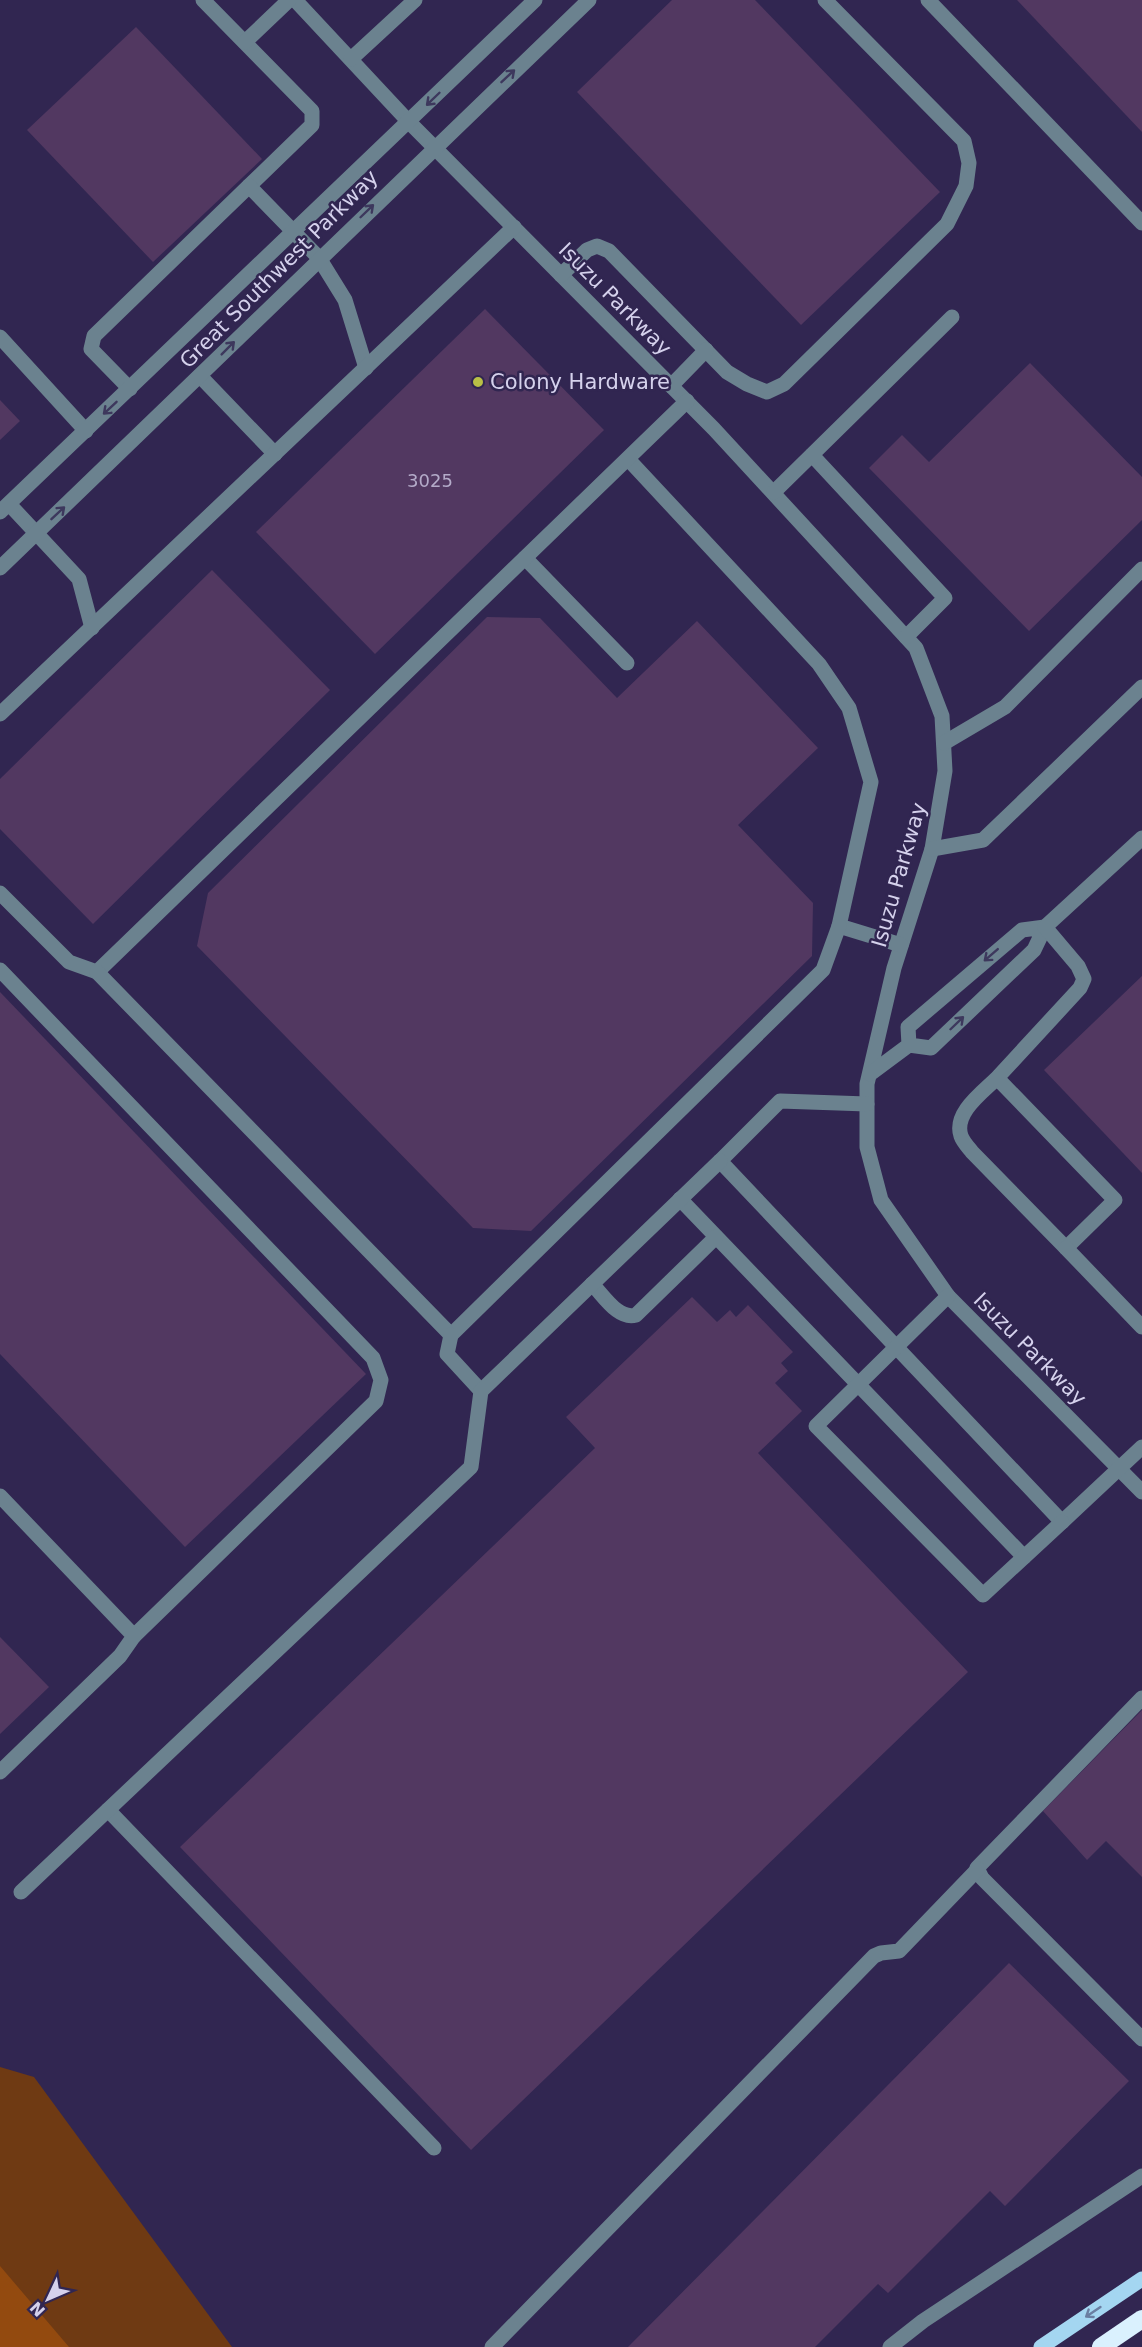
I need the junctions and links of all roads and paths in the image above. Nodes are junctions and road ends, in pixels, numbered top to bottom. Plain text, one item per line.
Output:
1 (203, 0) edge
2 (289, 0) edge
3 (295, 0) edge
4 (415, 0) edge
5 (535, 0) edge
6 (589, 0) edge
7 (825, 0) edge
8 (928, 0) edge
9 (245, 42) junction
10 (351, 59) junction
11 (409, 122) junction
12 (434, 147) junction
13 (249, 186) junction
14 (1142, 223) edge
15 (514, 227) junction
16 (294, 232) junction
17 (319, 258) junction
18 (561, 275) junction
19 (952, 317) dead end
20 (0, 338) edge
21 (706, 350) junction
22 (366, 368) junction
23 (200, 376) junction
24 (672, 386) junction
25 (130, 389) junction
26 (687, 401) junction
27 (86, 431) junction
28 (275, 454) junction
29 (812, 455) junction
30 (628, 459) junction
31 (774, 492) junction
32 (4, 508) edge
33 (37, 533) junction
34 (525, 558) junction
35 (0, 568) edge
36 (1142, 569) edge
37 (92, 628) junction
38 (906, 637) junction
39 (627, 663) dead end
40 (1142, 687) edge
41 (0, 714) edge
42 (944, 743) junction
43 (1142, 838) edge
44 (932, 849) junction
45 (0, 893) edge
46 (839, 926) junction
47 (1045, 927) junction
48 (901, 945) junction
49 (0, 970) edge
50 (97, 972) junction
51 (909, 1045) junction
52 (870, 1074) junction
53 (997, 1078) junction
54 (867, 1104) junction
55 (720, 1161) junction
56 (680, 1199) junction
57 (716, 1237) junction
58 (1066, 1248) junction
59 (592, 1284) junction
60 (948, 1296) junction
61 (1142, 1328) edge
62 (451, 1335) junction
63 (898, 1345) junction
64 (858, 1384) junction
65 (481, 1391) junction
66 (1142, 1447) edge
67 (1118, 1468) junction
68 (1142, 1492) edge
69 (0, 1496) edge
70 (1062, 1522) junction
71 (1024, 1557) junction
72 (134, 1636) junction
73 (1142, 1698) edge
74 (0, 1772) edge
75 (108, 1810) junction
76 (978, 1869) junction
77 (21, 1892) dead end
78 (1142, 2039) edge
79 (434, 2148) dead end
80 (1142, 2176) edge
81 (1142, 2279) edge
82 (1142, 2319) edge
83 (492, 2347) edge
84 (890, 2347) edge
85 (1041, 2347) edge
86 (1101, 2347) edge

1 - 9 street
2 - 9 street
3 - 10 street, Isuzu Parkway
4 - 10 street
5 -> 11 street, Great Southwest Parkway
12 -> 6 street, Great Southwest Parkway
7 - 21 street
8 - 14 street
9 - 13 street
10 - 11 street, Isuzu Parkway
11 - 12 street, Isuzu Parkway
11 - 16 street, Great Southwest Parkway
12 - 15 street, Isuzu Parkway
17 -> 12 street, Great Southwest Parkway
13 - 16 street
13 - 25 street
15 - 18 street, Isuzu Parkway
15 - 22 street
16 - 17 street
16 - 25 street, Great Southwest Parkway
17 - 22 street
23 -> 17 street, Great Southwest Parkway
18 - 21 street
18 - 24 street, Isuzu Parkway
19 - 29 street
20 - 27 street
21 - 24 street
22 - 28 street
23 - 28 street
33 -> 23 street, Great Southwest Parkway
24 - 26 street, Isuzu Parkway
25 -> 27 street, Great Southwest Parkway
26 - 30 street
26 - 31 street, Isuzu Parkway
27 - 32 street, Great Southwest Parkway
28 - 37 street
29 - 31 street
29 - 38 street
30 - 34 street
30 - 46 street
31 - 38 street, Isuzu Parkway
32 - 33 street
33 - 35 street, Great Southwest Parkway
33 - 37 street
34 - 39 street
34 - 50 street
36 - 42 street
37 - 41 street
38 - 42 street, Isuzu Parkway
40 - 44 street
42 - 44 street, Isuzu Parkway
43 - 47 street
44 - 48 street, Isuzu Parkway
45 - 50 street
46 - 48 street
46 - 62 street
51 -> 47 street
47 -> 51 street
47 - 53 street
48 - 52 street, Isuzu Parkway
49 - 72 street
50 - 62 street
51 - 52 street
52 - 54 street, Isuzu Parkway
53 - 58 street
53 - 58 street
54 - 55 street
54 - 60 street, Isuzu Parkway
55 - 56 street
55 - 63 street
56 - 57 street
56 - 59 street
57 - 59 street
57 - 64 street
58 - 61 street
59 - 65 street
60 - 63 street
60 - 67 street, Isuzu Parkway
62 - 65 street
63 - 64 street
63 - 70 street
64 - 71 street
64 - 71 street
65 - 75 street
66 - 67 street
67 - 68 street, Isuzu Parkway
67 - 70 street
69 - 72 street
70 - 71 street
72 - 74 street
73 - 76 street
75 - 77 street
75 - 79 street
76 - 78 street
76 - 83 street
80 - 84 street
81 -> 85 main road
82 - 86 highway

